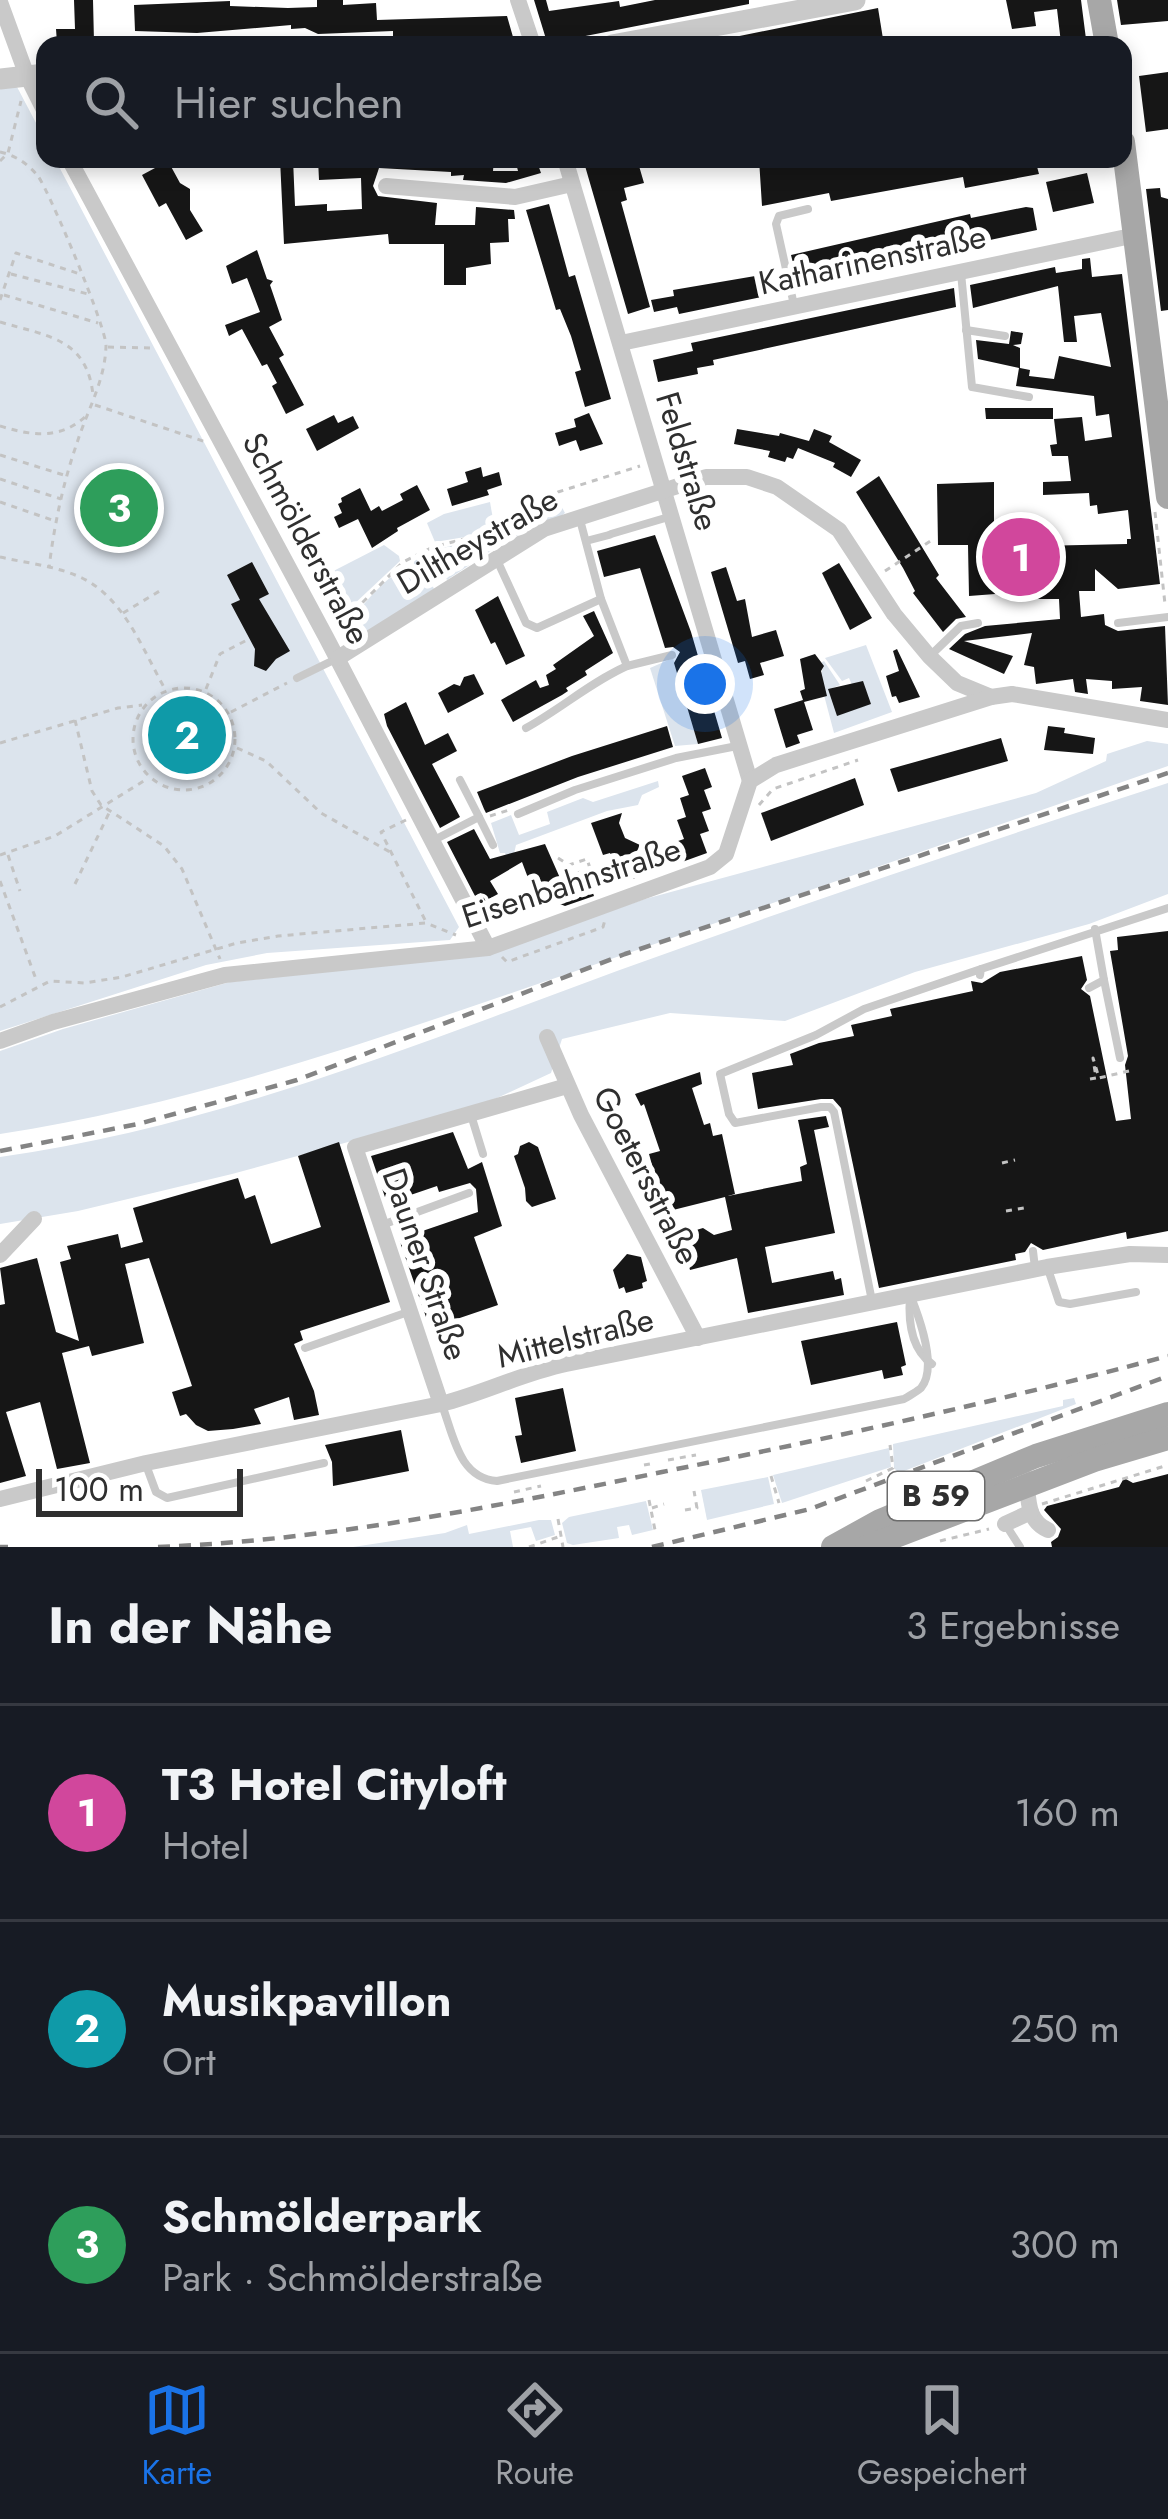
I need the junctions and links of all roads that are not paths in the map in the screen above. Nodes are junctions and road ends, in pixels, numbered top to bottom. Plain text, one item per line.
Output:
1 (518, 0) edge
2 (855, 0) edge
3 (1099, 0) edge
4 (0, 2) edge
5 (4, 33) edge
6 (530, 36) edge
7 (661, 36) edge
8 (1100, 36) edge
9 (36, 75) edge
10 (0, 79) edge
11 (74, 168) edge
12 (568, 168) edge
13 (1127, 168) edge
14 (572, 184) junction
15 (386, 186) dead end
16 (808, 208) dead end
17 (1136, 235) junction
18 (961, 272) junction
19 (794, 307) junction
20 (966, 330) junction
21 (1005, 336) dead end
22 (621, 343) junction
23 (1160, 365) edge
24 (1029, 397) dead end
25 (666, 488) junction
26 (1168, 497) edge
27 (579, 514) junction
28 (674, 516) junction
29 (586, 542) junction
30 (496, 559) junction
31 (601, 599) junction
32 (1168, 617) edge
33 (978, 623) dead end
34 (1118, 623) dead end
35 (672, 655) dead end
36 (929, 656) junction
37 (338, 658) junction
38 (628, 666) junction
39 (297, 678) road end
40 (991, 697) junction
41 (1168, 720) edge
42 (526, 728) dead end
43 (738, 746) junction
44 (460, 780) dead end
45 (750, 781) junction
46 (518, 814) road end
47 (482, 818) junction
48 (433, 841) junction
49 (493, 845) dead end
50 (1168, 908) edge
51 (1094, 929) junction
52 (488, 948) junction
53 (1104, 980) junction
54 (1089, 988) dead end
55 (547, 1037) dead end
56 (0, 1041) edge
57 (1120, 1058) dead end
58 (567, 1087) junction
59 (470, 1114) junction
60 (483, 1154) dead end
61 (469, 1193) dead end
62 (34, 1220) dead end
63 (381, 1225) junction
64 (0, 1255) edge
65 (1168, 1255) edge
66 (1038, 1263) junction
67 (1136, 1292) dead end
68 (910, 1295) junction
69 (872, 1303) junction
70 (410, 1311) junction
71 (698, 1338) junction
72 (304, 1348) dead end
73 (441, 1404) junction
74 (1168, 1414) edge
75 (1168, 1438) edge
76 (1036, 1456) junction
77 (324, 1462) dead end
78 (146, 1463) junction
79 (1027, 1484) junction
80 (0, 1499) edge
81 (1031, 1512) junction
82 (1005, 1524) joint
83 (1048, 1530) dead end
84 (833, 1547) edge
85 (867, 1547) edge
86 (1021, 1547) edge

1 - 6 street
2 - 7 street
3 - 8 main road
4 - 5 street
5 - 9 street
9 - 10 street
11 - 37 street, Schmölderstraße
12 - 14 street, Feldstraße
13 - 17 main road
14 - 15 street
14 - 22 street, Feldstraße
16 - 19 lane
17 - 18 street, Katharinenstraße
17 - 23 main road
18 - 19 street, Katharinenstraße
18 - 20 lane
19 - 22 street, Katharinenstraße
20 - 21 lane
20 - 24 lane
22 - 25 street, Feldstraße
23 - 26 main road
25 - 27 street, Diltheystraße
25 - 28 street, Feldstraße
25 - 36 street, Diltheystraße
27 - 29 lane
27 - 30 street, Diltheystraße
28 - 29 lane
28 - 43 street, Feldstraße
29 - 31 lane
30 - 31 lane
30 - 37 street, Diltheystraße
31 - 38 lane
32 - 34 lane
33 - 36 lane
35 - 38 lane
36 - 40 street, Diltheystraße
37 - 39 lane
37 - 48 street, Schmölderstraße
38 - 42 lane
40 - 41 street
40 - 45 street
43 - 45 street, Feldstraße
43 - 46 lane
44 - 47 lane
45 - 52 street, Eisenbahnstraße
47 - 48 lane
47 - 49 lane
48 - 52 street, Schmölderstraße
50 - 51 lane
51 - 53 lane
51 - 69 lane
52 - 56 street, Eisenbahnstraße
53 - 54 lane
53 - 57 lane
55 - 58 street, Goetersstraße
58 - 59 street, Dauner Straße
58 - 71 street, Goetersstraße
59 - 60 lane
59 - 63 street, Dauner Straße
61 - 63 lane
62 - 64 street
63 - 70 street, Dauner Straße
65 - 66 street, Mittelstraße
66 - 67 lane
66 - 68 street, Mittelstraße
68 - 69 street, Mittelstraße
68 - 73 lane
69 - 71 street, Mittelstraße
70 - 72 lane
70 - 73 street, Dauner Straße
71 - 73 street, Mittelstraße
73 - 78 street, Mittelstraße
74 - 76 main road, B 59
75 - 79 main road, B 59
76 - 79 street
76 - 84 main road, B 59
77 - 78 lane
78 - 80 street, Mittelstraße
79 - 81 street
79 - 85 main road, B 59
81 - 82 street
81 - 83 street
82 - 86 lane

